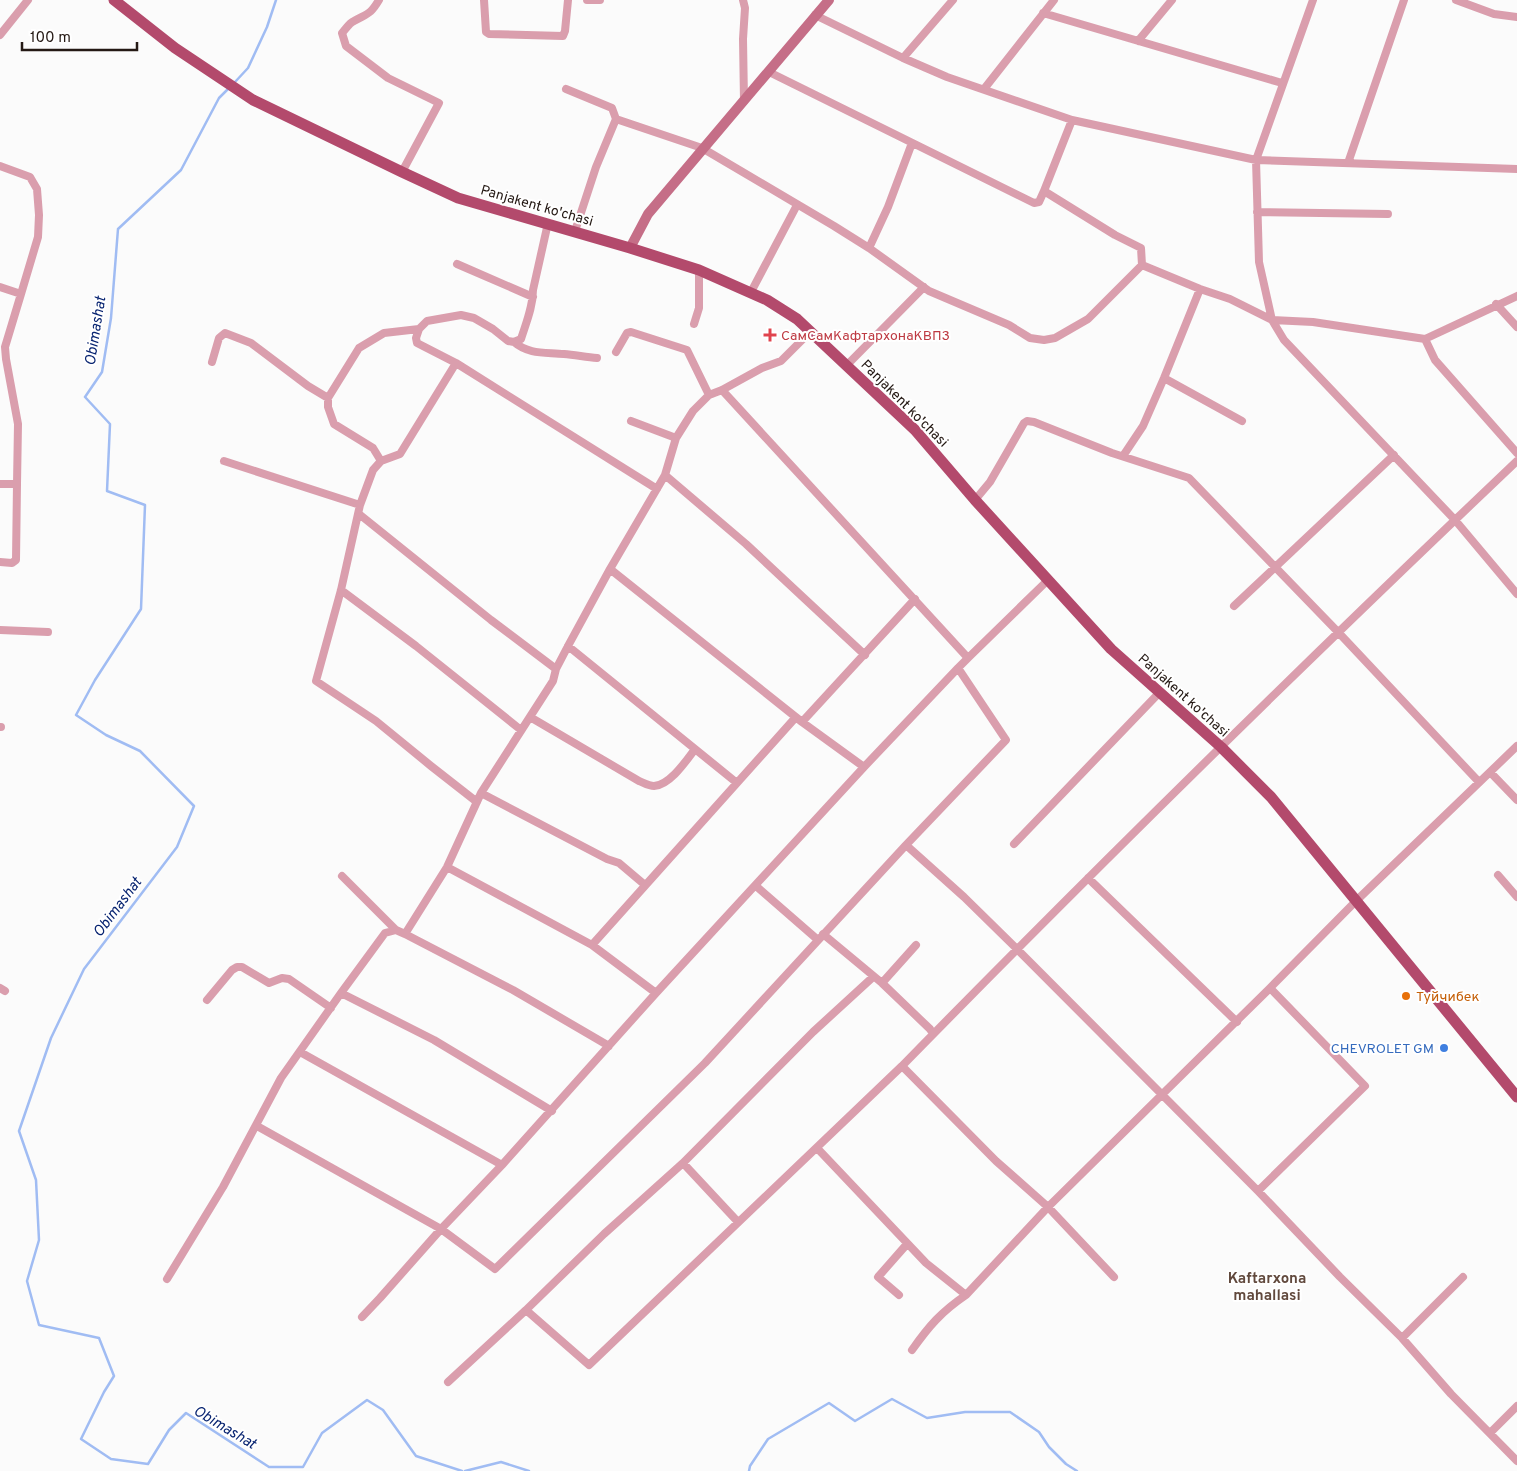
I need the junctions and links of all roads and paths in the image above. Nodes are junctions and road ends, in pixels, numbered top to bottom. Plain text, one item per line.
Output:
1 (28, 0) edge
2 (114, 0) edge
3 (379, 0) edge
4 (484, 0) edge
5 (568, 0) edge
6 (587, 0) edge
7 (600, 0) edge
8 (743, 0) edge
9 (829, 0) edge
10 (953, 0) edge
11 (1054, 0) edge
12 (1172, 0) edge
13 (1313, 0) edge
14 (1404, 0) edge
15 (1456, 0) edge
16 (1043, 13) junction
17 (815, 15) junction
18 (1517, 17) edge
19 (0, 35) edge
20 (1138, 41) junction
21 (903, 58) junction
22 (769, 72) junction
23 (1282, 84) junction
24 (566, 89) dead end
25 (984, 89) junction
26 (744, 101) junction
27 (616, 120) junction
28 (1072, 120) junction
29 (912, 143) junction
30 (702, 148) junction
31 (1256, 160) junction
32 (1348, 163) junction
33 (0, 166) edge
34 (1517, 169) edge
35 (402, 172) junction
36 (1044, 191) junction
37 (797, 205) junction
38 (1257, 212) junction
39 (1388, 214) dead end
40 (548, 223) junction
41 (575, 231) junction
42 (630, 248) junction
43 (869, 248) junction
44 (457, 264) dead end
45 (1142, 265) junction
46 (699, 270) junction
47 (0, 287) edge
48 (924, 287) junction
49 (1200, 289) junction
50 (750, 292) junction
51 (21, 294) junction
52 (1517, 296) edge
53 (533, 297) junction
54 (1496, 304) junction
55 (1272, 320) junction
56 (694, 324) dead end
57 (1517, 327) edge
58 (418, 329) junction
59 (811, 331) junction
60 (1425, 339) junction
61 (514, 342) junction
62 (616, 352) dead end
63 (597, 358) dead end
64 (212, 362) dead end
65 (456, 363) junction
66 (846, 366) junction
67 (1164, 378) junction
68 (722, 390) junction
69 (710, 395) junction
70 (328, 398) junction
71 (631, 421) dead end
72 (1242, 421) dead end
73 (676, 438) junction
74 (1517, 453) edge
75 (1394, 455) junction
76 (1123, 456) junction
77 (224, 461) dead end
78 (381, 461) junction
79 (1517, 461) edge
80 (664, 474) junction
81 (0, 484) edge
82 (17, 484) junction
83 (656, 489) junction
84 (975, 500) junction
85 (360, 505) junction
86 (358, 514) junction
87 (1455, 520) junction
88 (0, 562) edge
89 (1276, 567) junction
90 (610, 569) junction
91 (1048, 580) junction
92 (341, 590) junction
93 (1517, 594) edge
94 (915, 599) junction
95 (1234, 606) dead end
96 (0, 630) edge
97 (48, 632) dead end
98 (1338, 632) junction
99 (568, 646) junction
100 (865, 655) junction
101 (968, 658) junction
102 (958, 668) junction
103 (556, 669) junction
104 (1159, 693) junction
105 (530, 718) junction
106 (802, 722) junction
107 (521, 730) junction
108 (1517, 746) edge
109 (1221, 747) junction
110 (695, 749) junction
111 (864, 767) junction
112 (1490, 772) junction
113 (1479, 782) junction
114 (737, 783) junction
115 (481, 793) junction
116 (1517, 800) edge
117 (477, 802) junction
118 (1014, 844) dead end
119 (906, 845) junction
120 (447, 867) junction
121 (1498, 875) dead end
122 (342, 876) dead end
123 (1088, 878) junction
124 (645, 885) junction
125 (756, 886) junction
126 (1517, 897) edge
127 (1356, 900) junction
128 (396, 930) junction
129 (405, 934) junction
130 (820, 937) junction
131 (592, 945) junction
132 (916, 945) dead end
133 (1017, 950) junction
134 (873, 977) junction
135 (882, 983) junction
136 (1270, 988) junction
137 (341, 993) junction
138 (656, 993) junction
139 (207, 1000) dead end
140 (331, 1008) junction
141 (1237, 1022) junction
142 (934, 1034) junction
143 (610, 1046) junction
144 (300, 1052) junction
145 (902, 1066) junction
146 (1161, 1095) junction
147 (1517, 1096) edge
148 (552, 1110) junction
149 (257, 1126) junction
150 (817, 1148) junction
151 (682, 1163) junction
152 (502, 1165) junction
153 (1258, 1191) junction
154 (1048, 1207) junction
155 (738, 1222) junction
156 (441, 1228) junction
157 (908, 1244) junction
158 (1114, 1276) dead end
159 (1463, 1277) dead end
160 (167, 1279) dead end
161 (966, 1295) junction
162 (899, 1296) dead end
163 (526, 1310) junction
164 (362, 1318) dead end
165 (1402, 1338) junction
166 (912, 1350) dead end
167 (448, 1382) dead end
168 (1517, 1406) edge
169 (1490, 1432) junction
170 (1517, 1461) edge

1 - 19 street
2 - 35 main road, Panjakent ko'chasi
3 - 35 street
4 - 5 street
6 - 7 street
8 - 26 street
9 - 17 main road
10 - 21 street
11 - 16 street
12 - 20 street
13 - 23 street
14 - 32 street
15 - 18 street
16 - 20 street
16 - 25 street
17 - 21 street
17 - 22 main road
20 - 23 street
21 - 25 street
22 - 26 main road
22 - 29 street
23 - 31 street
24 - 27 street
25 - 28 street
26 - 30 main road
27 - 30 street
27 - 41 street
28 - 31 street
28 - 36 street
29 - 36 street
29 - 43 street
30 - 37 street
30 - 42 main road
31 - 32 street
31 - 38 street
32 - 34 street
33 - 51 street
35 - 40 main road, Panjakent ko'chasi
36 - 45 street
37 - 43 street
37 - 50 street
38 - 39 street
38 - 55 street
40 - 41 main road, Panjakent ko'chasi
40 - 53 street
41 - 42 main road, Panjakent ko'chasi
42 - 46 main road, Panjakent ko'chasi
43 - 48 street
44 - 53 street
45 - 48 street
45 - 49 street
46 - 50 main road, Panjakent ko'chasi
46 - 56 street
47 - 51 street
48 - 66 street
49 - 55 street
49 - 67 street
50 - 59 main road, Panjakent ko'chasi
51 - 82 street
52 - 54 street
53 - 61 street
54 - 57 street
54 - 60 street
55 - 60 street
55 - 75 street
58 - 61 street
58 - 65 street
58 - 70 street
59 - 66 main road, Panjakent ko'chasi
59 - 68 street
60 - 74 street
61 - 63 street
62 - 69 street
64 - 70 street
65 - 78 street
65 - 83 street
66 - 84 main road, Panjakent ko'chasi
67 - 72 street
67 - 76 street
68 - 69 street
68 - 94 street
69 - 73 street
70 - 78 street
71 - 73 street
73 - 80 street
75 - 87 street
75 - 89 street
76 - 84 street
76 - 89 street
77 - 85 street
78 - 85 street
79 - 87 street
80 - 83 street
80 - 100 street
81 - 82 street
82 - 88 street
83 - 90 street
84 - 91 main road, Panjakent ko'chasi
85 - 86 street
86 - 92 street
86 - 103 street
87 - 93 street
87 - 98 street
89 - 95 street
89 - 98 street
90 - 99 street
90 - 106 street
91 - 101 street
91 - 104 main road, Panjakent ko'chasi
92 - 107 street
92 - 117 street
94 - 100 street
94 - 101 street
96 - 97 street
98 - 109 street
98 - 113 street
99 - 103 street
99 - 110 street
100 - 106 street
101 - 102 street
102 - 111 street
102 - 119 street
103 - 105 street
104 - 109 main road, Panjakent ko'chasi
104 - 118 street
105 - 107 street
105 - 110 street
106 - 111 street
106 - 114 street
107 - 115 street
108 - 112 street
109 - 123 street
109 - 127 main road, Panjakent ko'chasi
110 - 114 street
111 - 125 street
112 - 113 street
112 - 116 street
113 - 127 street
114 - 124 street
115 - 117 street
115 - 124 street
117 - 120 street
119 - 130 street
119 - 133 street
120 - 129 street
120 - 131 street
121 - 126 street
122 - 128 street
123 - 133 street
123 - 141 street
124 - 131 street
125 - 130 street
125 - 138 street
127 - 136 street
127 - 147 main road, Panjakent ko'chasi
128 - 129 street
128 - 137 street
129 - 143 street
130 - 134 street
130 - 156 street
131 - 138 street
132 - 135 street
133 - 142 street
133 - 146 street
134 - 135 street
134 - 151 street
135 - 142 street
136 - 141 street
136 - 153 street
137 - 140 street
137 - 148 street
138 - 143 street
139 - 140 street
140 - 144 street
141 - 146 street
142 - 145 street
143 - 148 street
144 - 149 street
144 - 152 street
145 - 150 street
145 - 154 street
146 - 153 street
146 - 154 street
148 - 152 street
149 - 156 street
149 - 160 street
150 - 155 street
150 - 157 street
151 - 155 street
151 - 163 street
152 - 156 street
153 - 165 street
154 - 158 street
154 - 161 street
155 - 163 street
156 - 164 street
157 - 161 street
157 - 162 street
159 - 165 street
161 - 166 street
163 - 167 street
165 - 169 street
168 - 169 street
169 - 170 street

